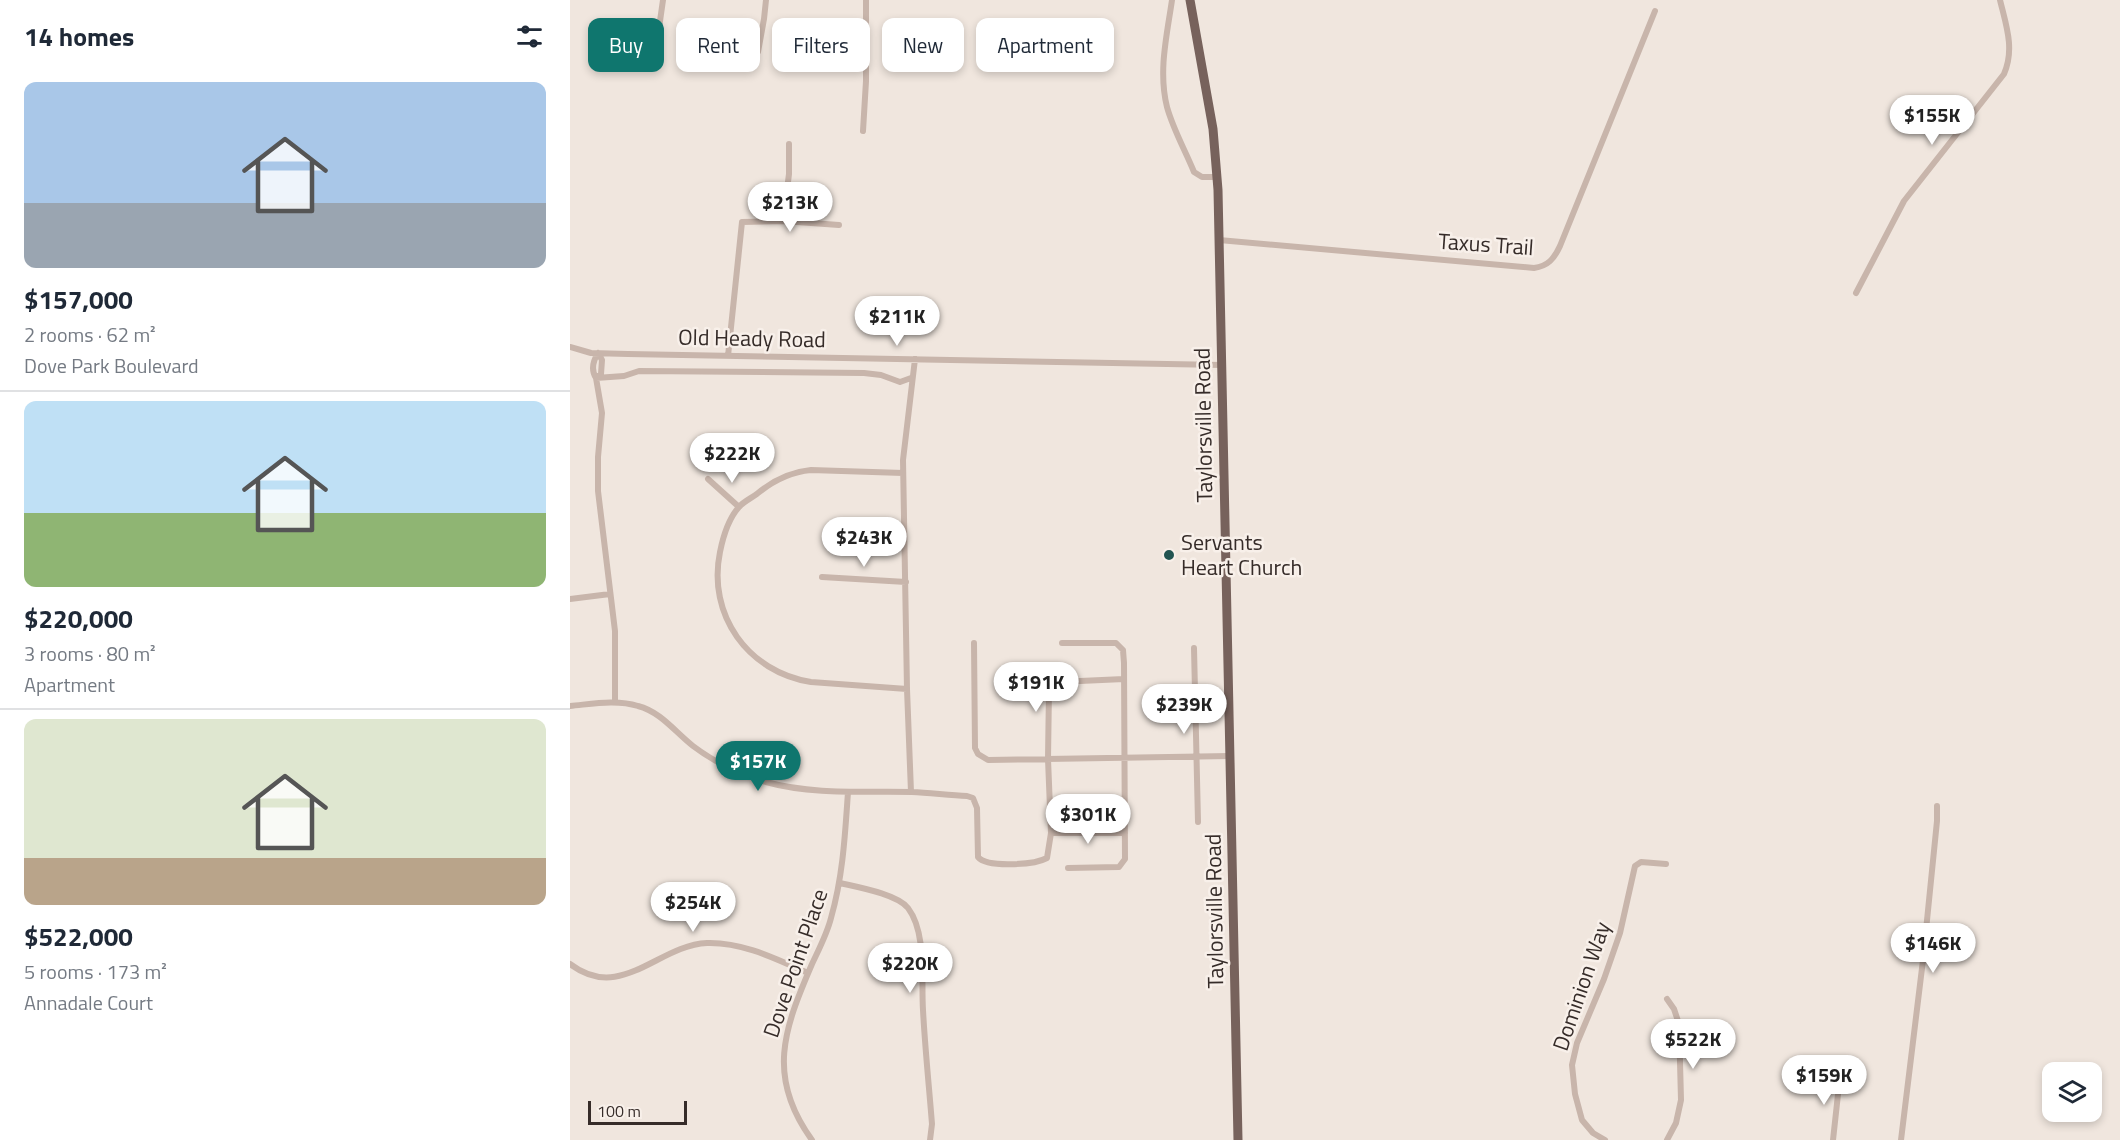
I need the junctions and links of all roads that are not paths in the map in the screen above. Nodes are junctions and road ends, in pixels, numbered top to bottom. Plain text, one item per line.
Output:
1 (663, 0) edge
2 (766, 0) edge
3 (866, 0) edge
4 (1172, 0) edge
5 (1190, 0) edge
6 (2000, 0) edge
7 (1655, 11) dead end
8 (660, 18) edge
9 (760, 41) edge
10 (863, 131) dead end
11 (789, 144) dead end
12 (1218, 177) junction
13 (783, 221) junction
14 (839, 225) dead end
15 (1219, 240) junction
16 (1856, 293) dead end
17 (570, 346) edge
18 (598, 353) junction
19 (728, 356) junction
20 (915, 359) junction
21 (1222, 365) junction
22 (596, 378) junction
23 (911, 378) junction
24 (903, 473) junction
25 (708, 479) dead end
26 (739, 507) junction
27 (822, 577) dead end
28 (906, 582) junction
29 (610, 594) junction
30 (570, 599) edge
31 (974, 643) dead end
32 (1062, 643) dead end
33 (1194, 648) dead end
34 (1124, 679) junction
35 (907, 689) junction
36 (615, 702) junction
37 (570, 706) edge
38 (1230, 756) junction
39 (1197, 757) junction
40 (1125, 758) junction
41 (1048, 759) junction
42 (848, 792) junction
43 (911, 792) junction
44 (1937, 806) dead end
45 (1198, 822) dead end
46 (1051, 833) junction
47 (1125, 833) junction
48 (1666, 864) dead end
49 (1068, 868) dead end
50 (840, 884) junction
51 (570, 964) edge
52 (808, 973) junction
53 (1667, 999) dead end
54 (1840, 1076) dead end
55 (811, 1140) edge
56 (930, 1140) edge
57 (1238, 1140) edge
58 (1605, 1140) edge
59 (1667, 1140) edge
60 (1833, 1140) edge
61 (1900, 1140) edge

1 - 8 street
2 - 9 street
3 - 10 street
4 - 12 street
5 - 12 main road, Taylorsville Road
6 - 16 street
7 - 15 street, Taxus Trail
11 - 13 street
12 - 15 main road, Taylorsville Road
13 - 14 street
13 - 19 street
15 - 21 main road, Taylorsville Road
17 - 18 street, Old Heady Road
18 - 19 street, Old Heady Road
18 - 22 street
19 - 20 street, Old Heady Road
20 - 21 street, Old Heady Road
20 - 23 street
21 - 38 main road, Taylorsville Road
22 - 23 street
22 - 29 street
23 - 24 street
24 - 26 street
24 - 28 street
25 - 26 street
26 - 35 street
27 - 28 street
28 - 35 street
29 - 30 street
29 - 36 street
31 - 41 street
32 - 34 street
33 - 39 street
34 - 40 street
34 - 41 street
35 - 43 street
36 - 37 street
36 - 42 street
38 - 39 street
38 - 57 main road, Taylorsville Road
39 - 40 street
39 - 45 street
40 - 41 street
40 - 47 street
41 - 46 street
42 - 43 street
42 - 50 street, Dove Point Place
43 - 46 street
44 - 61 street
46 - 47 street
47 - 49 street
48 - 58 street, Dominion Way
50 - 52 street, Dove Point Place
50 - 56 street
51 - 52 street
52 - 55 street, Dove Point Place
53 - 59 street
54 - 60 street

